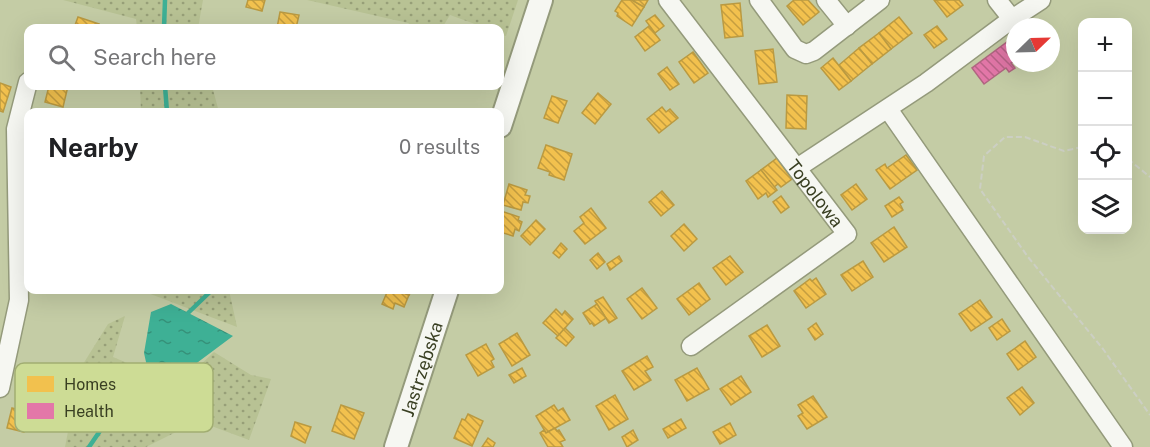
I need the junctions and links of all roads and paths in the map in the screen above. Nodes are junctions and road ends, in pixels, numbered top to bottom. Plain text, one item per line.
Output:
1 (541, 0) edge
2 (668, 0) edge
3 (759, 0) edge
4 (826, 0) edge
5 (880, 0) edge
6 (997, 0) edge
7 (1041, 0) edge
8 (1011, 18) edge
9 (1014, 18) edge
10 (1006, 23) edge
11 (847, 26) junction
12 (24, 90) edge
13 (888, 109) junction
14 (504, 114) edge
15 (8, 127) edge
16 (1078, 148) edge
17 (1132, 162) edge
18 (797, 168) junction
19 (1150, 177) edge
20 (446, 294) edge
21 (691, 346) dead end
22 (0, 388) edge
23 (1150, 415) edge
24 (396, 447) edge
25 (1123, 447) edge

1 - 14 main road
2 - 18 street, Topolowa
3 - 11 street
4 - 11 street
5 - 11 street
6 - 8 street
7 - 9 street
10 - 13 street
12 - 15 street
13 - 18 street
13 - 25 street
15 - 22 street
16 - 23 path
17 - 19 path
18 - 21 street, Topolowa
20 - 24 main road, Jastrzębska

